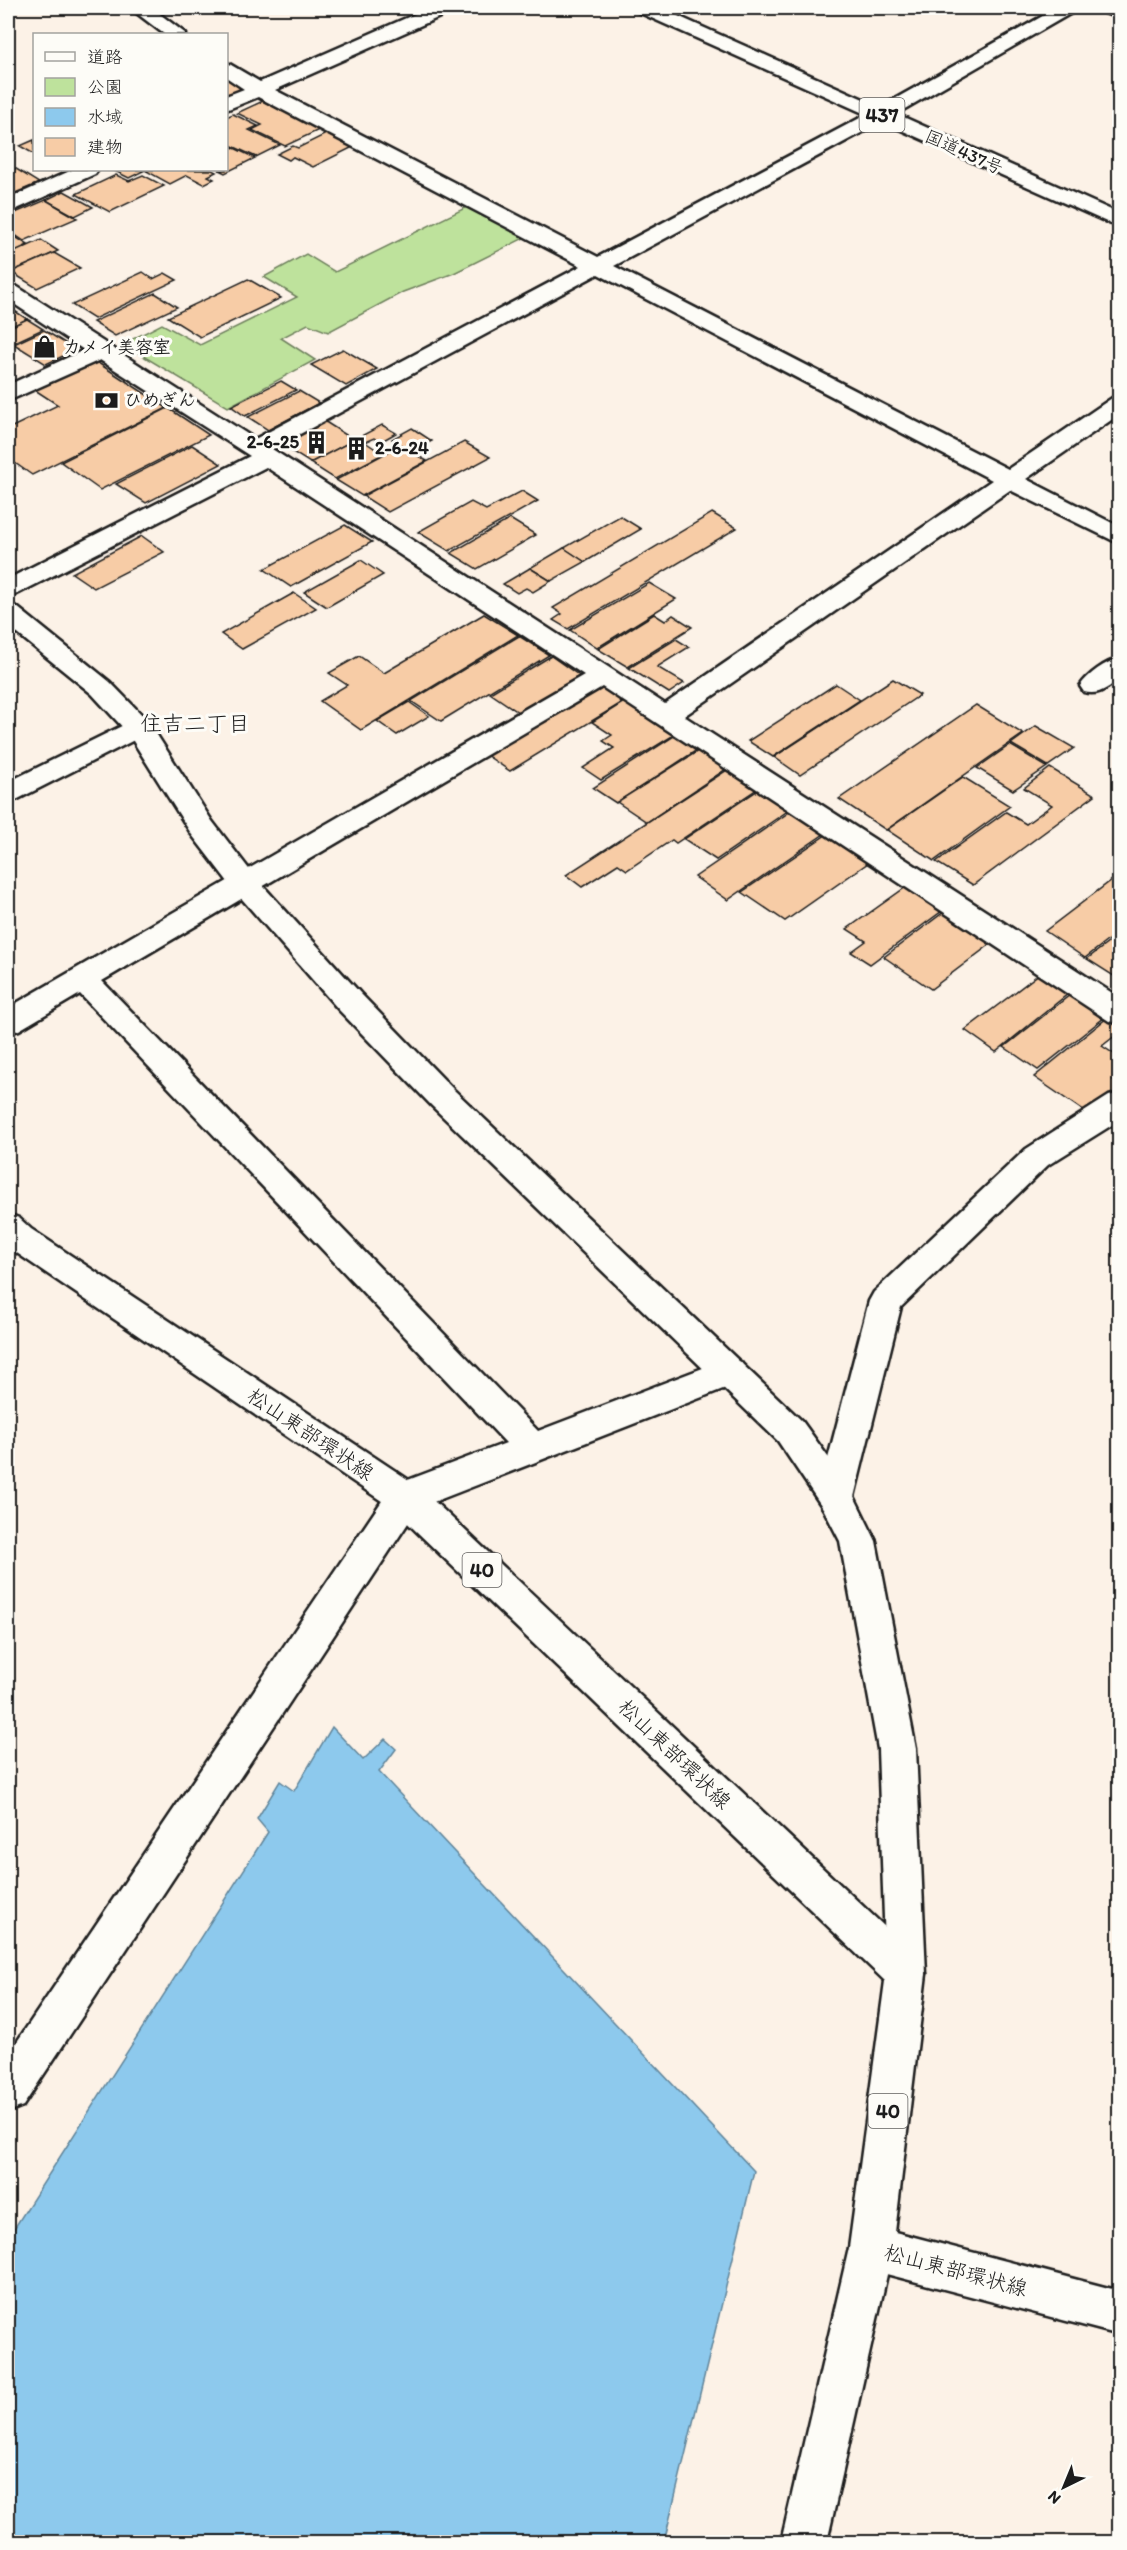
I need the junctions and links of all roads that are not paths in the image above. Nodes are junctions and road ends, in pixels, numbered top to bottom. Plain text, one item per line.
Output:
1 (140, 8) edge
2 (444, 8) edge
3 (645, 8) edge
4 (1070, 8) edge
5 (1109, 8) edge
6 (1119, 13) edge
7 (175, 33) edge
8 (228, 69) edge
9 (258, 89) junction
10 (228, 103) edge
11 (882, 114) junction
12 (86, 171) edge
13 (8, 207) edge
14 (1119, 222) edge
15 (597, 267) junction
16 (8, 291) edge
17 (102, 350) junction
18 (8, 394) edge
19 (1119, 403) edge
20 (262, 452) junction
21 (1011, 479) junction
22 (1119, 537) edge
23 (8, 589) edge
24 (8, 614) edge
25 (1119, 666) edge
26 (600, 676) junction
27 (1093, 686) dead end
28 (663, 717) junction
29 (138, 727) junction
30 (8, 793) edge
31 (245, 884) junction
32 (84, 979) junction
33 (1119, 1013) edge
34 (8, 1022) edge
35 (1119, 1104) edge
36 (8, 1227) edge
37 (729, 1372) junction
38 (533, 1448) junction
39 (405, 1497) junction
40 (836, 1497) junction
41 (906, 1974) junction
42 (8, 2091) edge
43 (871, 2248) junction
44 (1119, 2313) edge
45 (804, 2542) edge

1 - 7 main road
2 - 9 main road
3 - 11 main road, 国道437号 / 437
4 - 11 main road
5 - 6 main road
8 - 9 main road
9 - 10 main road
9 - 15 main road
11 - 14 main road, 国道437号 / 437
11 - 15 main road
12 - 13 main road
15 - 20 main road
15 - 21 main road
16 - 17 main road
17 - 18 main road
17 - 20 main road
19 - 21 main road
20 - 23 main road
20 - 26 main road
21 - 22 main road
21 - 28 main road
24 - 29 main road
25 - 27 main road
26 - 28 main road
26 - 31 main road
28 - 33 main road
29 - 30 main road
29 - 31 main road
31 - 32 main road
31 - 37 main road
32 - 34 main road
32 - 38 main road
35 - 40 main road
36 - 39 main road, 松山東部環状線 / 40
37 - 38 main road
37 - 40 main road
38 - 39 main road
39 - 41 main road, 松山東部環状線 / 40
39 - 42 main road
40 - 41 main road
41 - 43 main road, 松山東部環状線 / 40
43 - 44 main road, 松山東部環状線
43 - 45 main road

